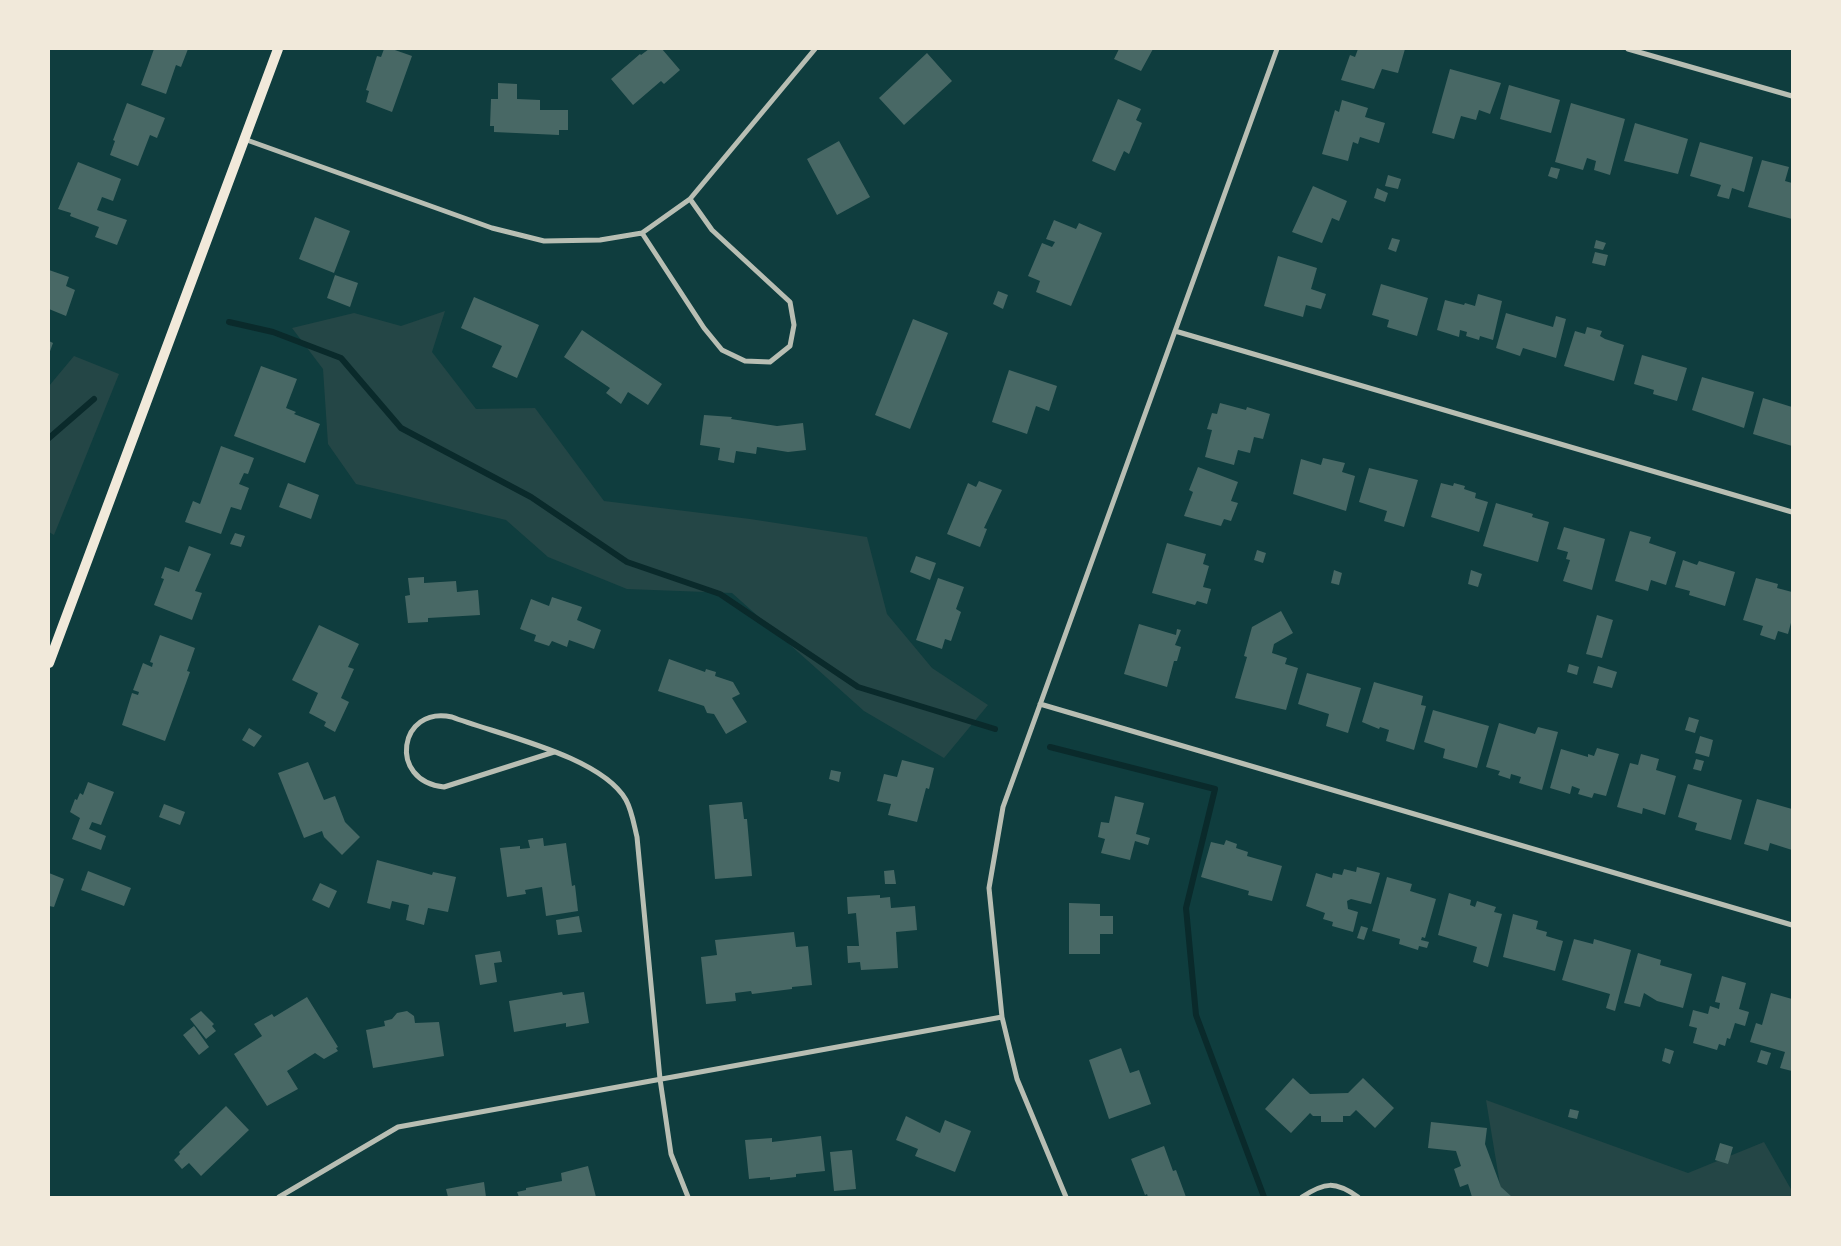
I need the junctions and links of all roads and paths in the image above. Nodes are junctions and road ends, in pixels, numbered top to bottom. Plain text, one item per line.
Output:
1 (278, 49) edge
2 (815, 49) edge
3 (1277, 49) edge
4 (1628, 49) edge
5 (1792, 96) edge
6 (244, 139) junction
7 (690, 199) junction
8 (642, 233) junction
9 (1176, 331) junction
10 (1792, 512) edge
11 (49, 663) edge
12 (1040, 704) junction
13 (554, 752) junction
14 (1792, 925) edge
15 (1002, 1018) junction
16 (660, 1079) junction
17 (279, 1197) edge
18 (688, 1197) edge
19 (1066, 1197) edge
20 (1302, 1197) edge
21 (1358, 1197) edge

1 - 6 main road
2 - 7 street
3 - 9 street
4 - 5 street
6 - 8 street
6 - 11 main road
7 - 8 street
7 - 8 street
9 - 10 street
9 - 12 street
12 - 14 street
12 - 15 street
13 - 13 street
13 - 16 street
15 - 16 street
15 - 19 street
16 - 17 street
16 - 18 street
20 - 21 street

